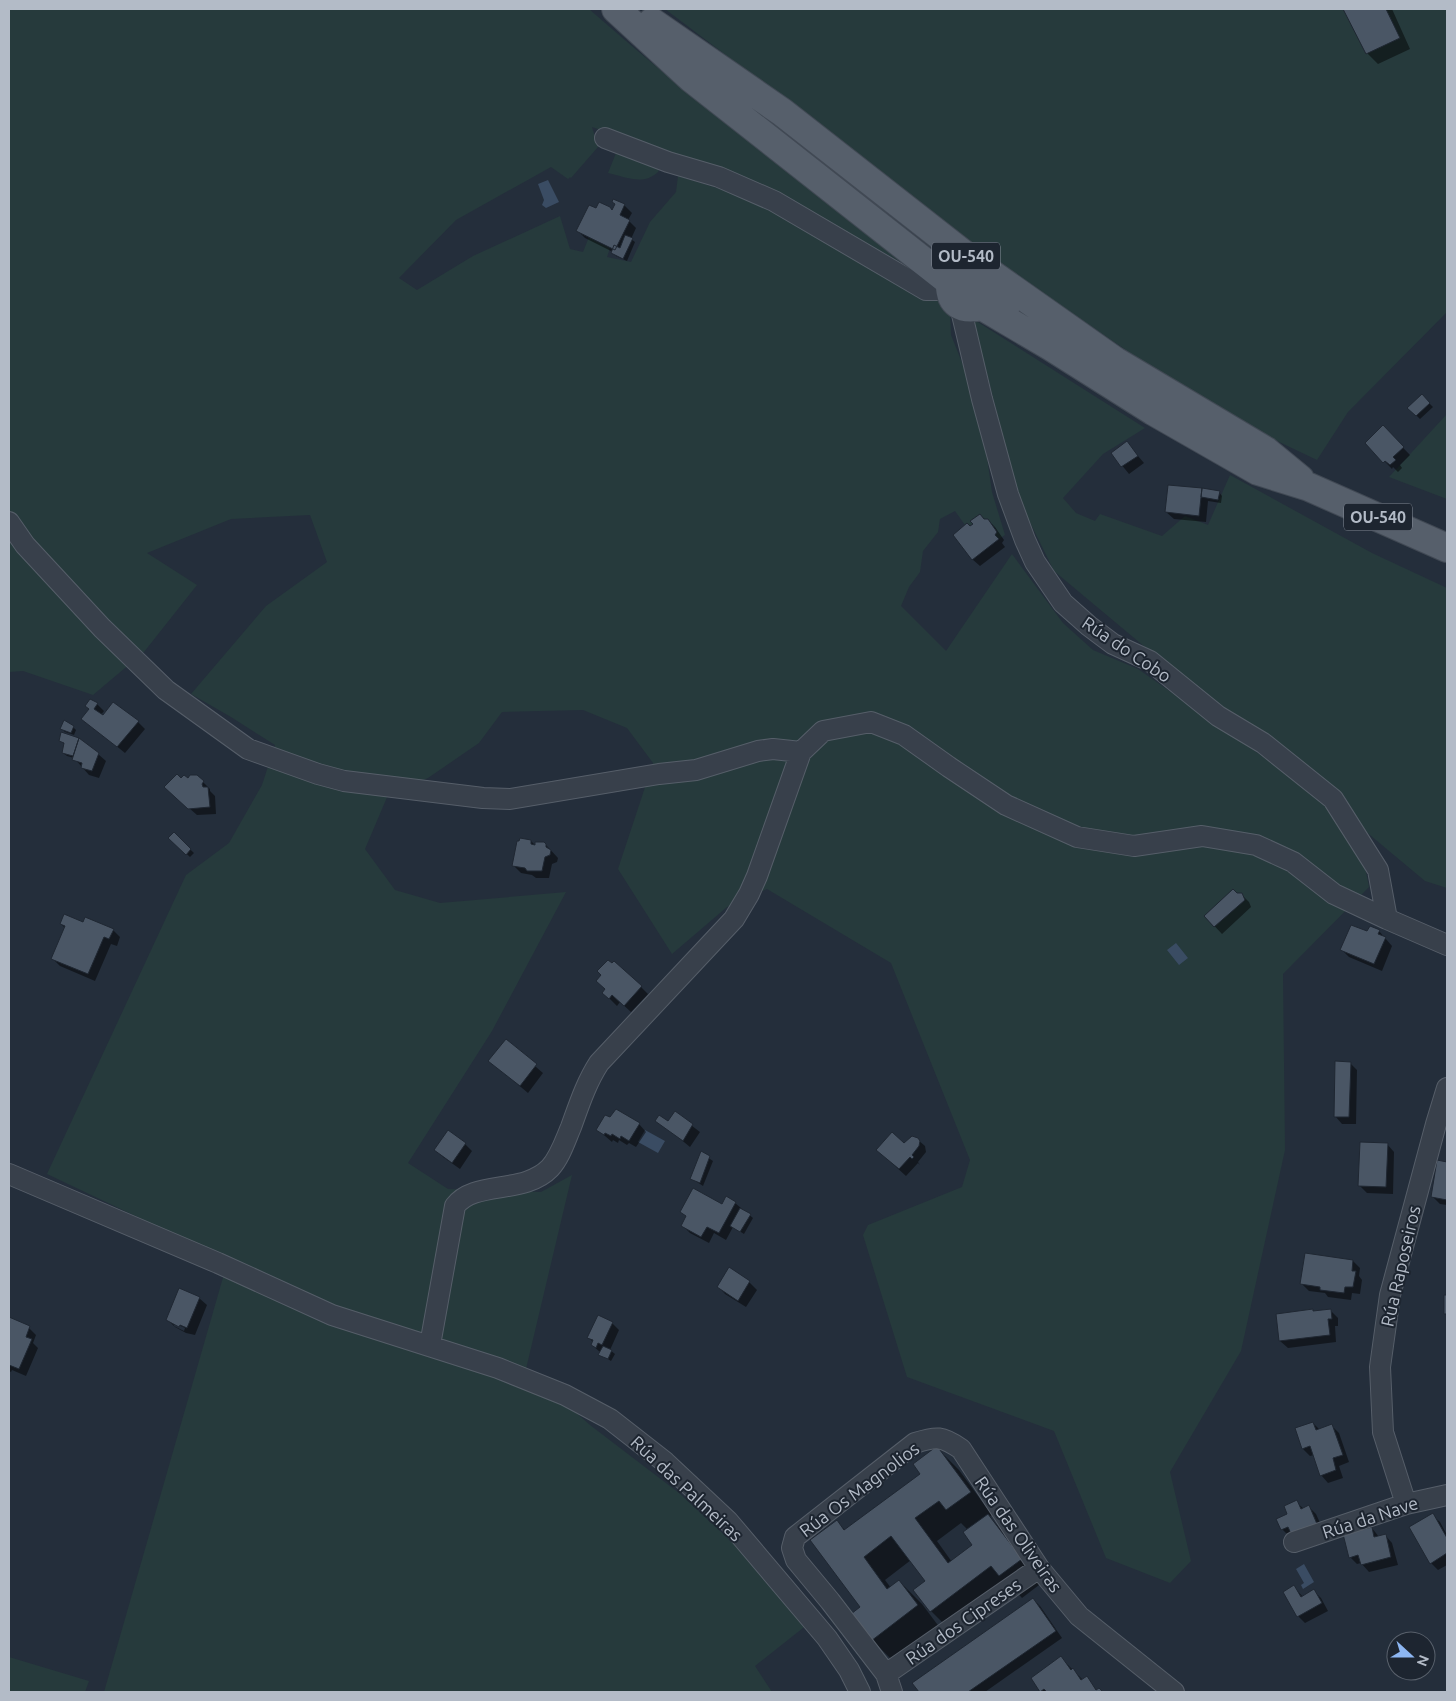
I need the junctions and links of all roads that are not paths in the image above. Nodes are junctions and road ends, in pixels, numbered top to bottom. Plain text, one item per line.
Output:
1 (624, 11) edge
2 (606, 138) dead end
3 (959, 279) junction
4 (1309, 487) junction
5 (9, 522) edge
6 (1447, 548) edge
7 (801, 752) junction
8 (1387, 919) junction
9 (1447, 945) edge
10 (1447, 1088) edge
11 (9, 1174) edge
12 (430, 1345) junction
13 (961, 1449) joint
14 (1447, 1495) edge
15 (1406, 1504) junction
16 (1294, 1542) dead end
17 (1039, 1568) junction
18 (889, 1683) edge
19 (860, 1692) edge
20 (1174, 1692) edge

1 - 3 main road, OU-540
1 - 3 main road, OU-540
2 - 3 street
3 - 4 main road, OU-540
3 - 4 main road, OU-540
3 - 8 street, Rúa do Cobo
4 - 6 main road, OU-540
5 - 7 street
7 - 8 street
7 - 12 street
8 - 9 street
10 - 15 street, Rúa Raposeiros
11 - 12 street, Rúa das Palmeiras
12 - 19 street, Rúa das Palmeiras
13 - 17 street, Rúa das Oliveiras
13 - 18 street, Rúa Os Magnolios
14 - 15 street, Rúa da Nave
15 - 16 street, Rúa da Nave
17 - 18 street, Rúa dos Cipreses
17 - 20 street, Rúa das Oliveiras

